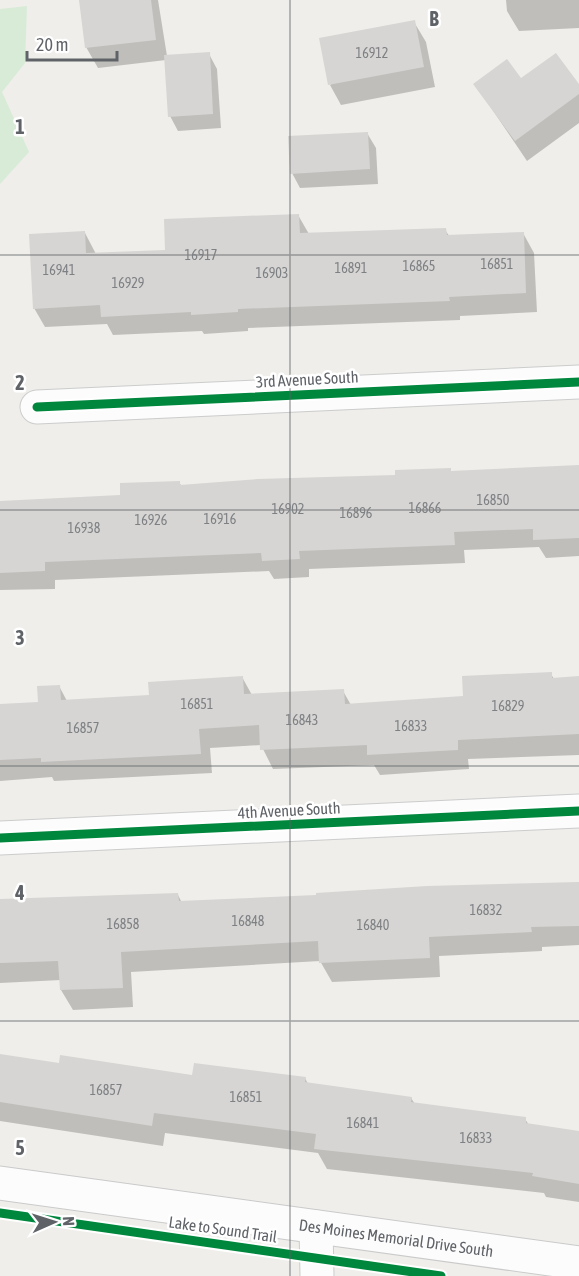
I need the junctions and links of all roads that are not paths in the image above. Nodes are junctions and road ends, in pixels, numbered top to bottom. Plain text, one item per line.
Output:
1 (579, 382) edge
2 (37, 407) dead end
3 (579, 811) edge
4 (0, 838) edge
5 (0, 1183) edge
6 (316, 1227) junction
7 (579, 1263) edge
8 (317, 1276) edge

1 - 2 street, 3rd Avenue South
3 - 4 street, 4th Avenue South
5 - 6 street, Des Moines Memorial Drive South
6 - 7 street, Des Moines Memorial Drive South
6 - 8 street

